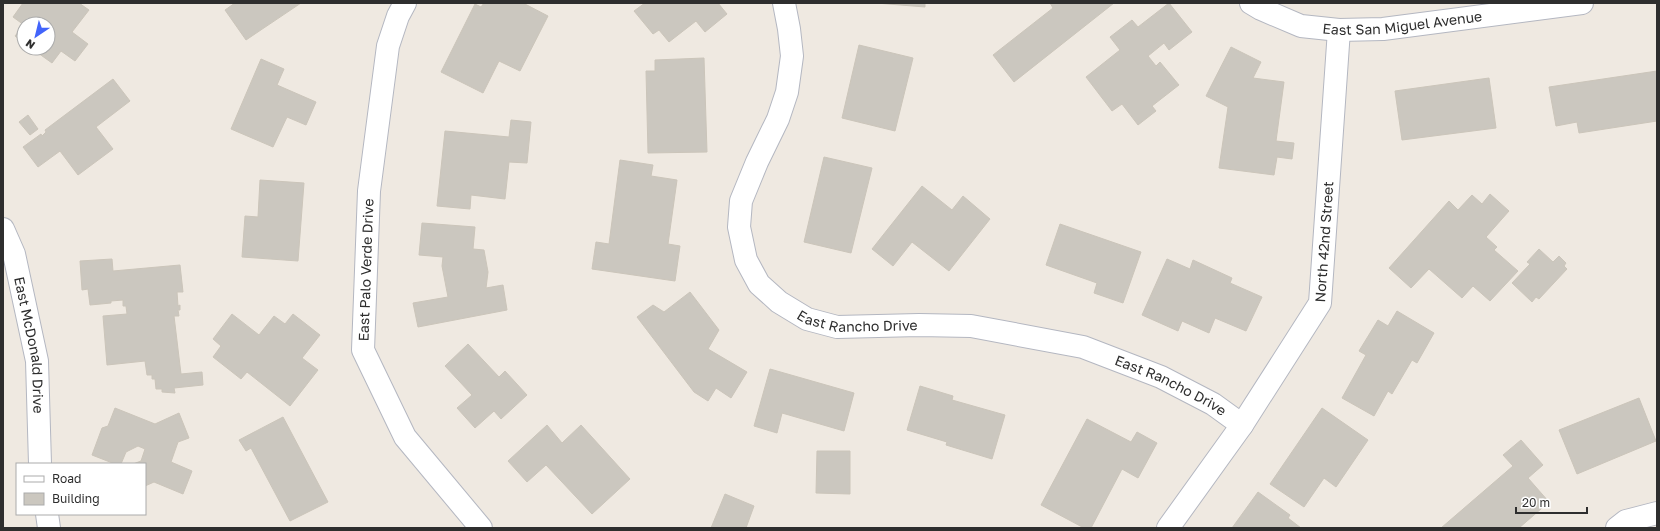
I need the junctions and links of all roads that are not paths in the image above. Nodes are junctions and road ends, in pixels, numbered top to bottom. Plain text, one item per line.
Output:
1 (405, 3) edge
2 (784, 3) edge
3 (1251, 3) edge
4 (1582, 3) edge
5 (1339, 30) junction
6 (3, 229) edge
7 (1242, 425) junction
8 (40, 463) edge
9 (1657, 513) edge
10 (47, 515) edge
11 (49, 528) edge
12 (481, 528) edge
13 (1168, 528) edge
14 (1617, 528) edge

1 - 12 street, East Palo Verde Drive
2 - 7 street, East Rancho Drive
3 - 5 street, East San Miguel Avenue
4 - 5 street, East San Miguel Avenue
5 - 7 street, North 42nd Street
6 - 8 street, East McDonald Drive
7 - 13 street, North 42nd Street
9 - 14 street
10 - 11 street

